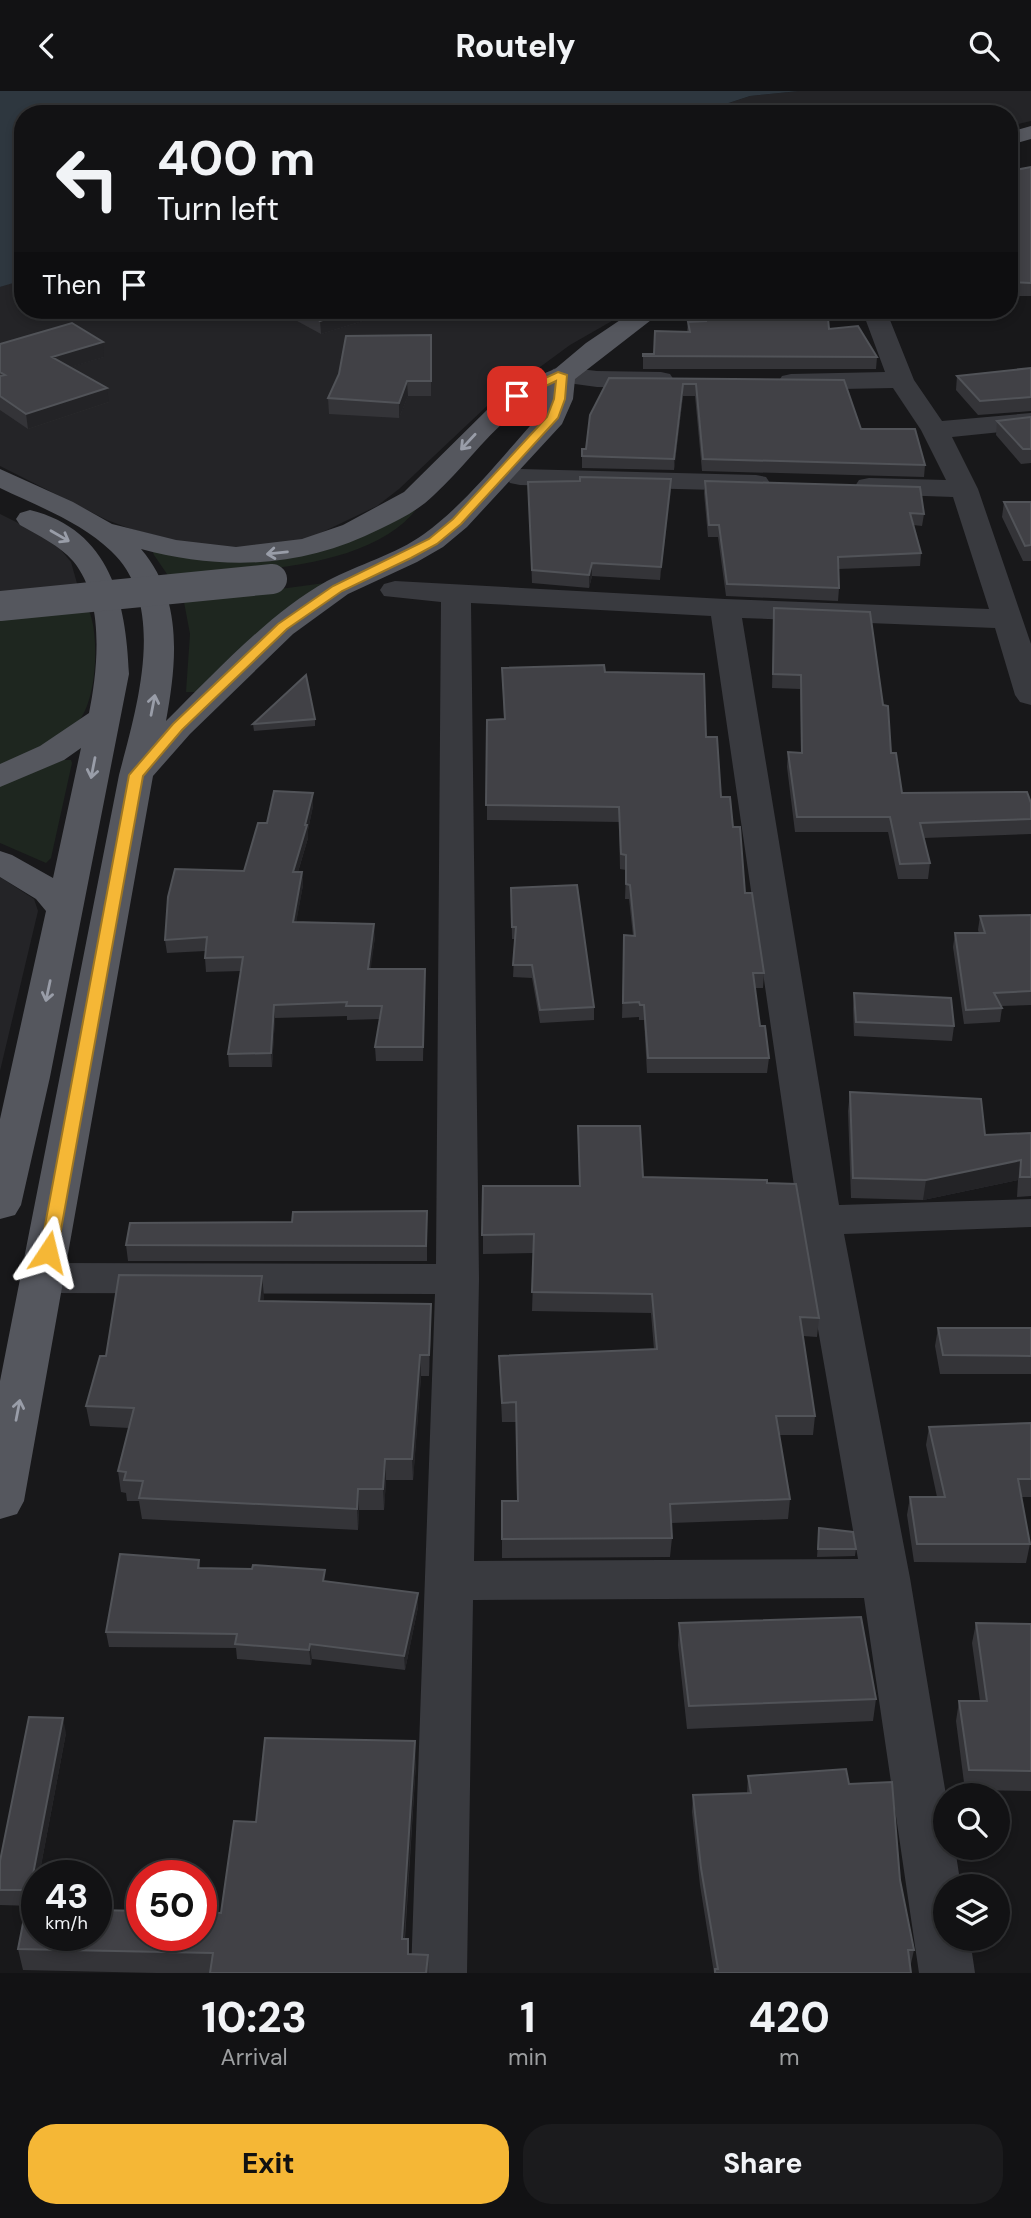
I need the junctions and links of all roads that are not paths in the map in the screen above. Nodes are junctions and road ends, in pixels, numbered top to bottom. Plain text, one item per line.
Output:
1 (638, 319) edge
2 (877, 319) edge
3 (562, 375) junction
4 (691, 380) edge
5 (901, 380) junction
6 (772, 382) edge
7 (1031, 421) edge
8 (935, 430) junction
9 (0, 477) edge
10 (520, 477) dead end
11 (784, 484) edge
12 (839, 485) edge
13 (964, 489) junction
14 (0, 503) edge
15 (104, 531) junction
16 (395, 590) dead end
17 (456, 594) junction
18 (1013, 604) edge
19 (0, 606) edge
20 (724, 608) junction
21 (1031, 695) edge
22 (103, 719) junction
23 (136, 775) junction
24 (0, 777) edge
25 (0, 862) edge
26 (65, 911) junction
27 (0, 1205) edge
28 (1031, 1213) edge
29 (820, 1220) junction
30 (44, 1278) junction
31 (457, 1279) junction
32 (0, 1501) edge
33 (886, 1578) junction
34 (449, 1581) junction
35 (439, 1973) edge
36 (947, 1973) edge

1 - 3 main road
2 - 5 street
3 - 4 street
3 -> 15 main road
3 - 19 main road, bridge
3 - 23 main road
5 - 6 street
5 - 8 street
7 - 8 street
8 - 13 street
9 - 15 main road
10 - 11 street
12 - 13 street
13 - 18 street
14 -> 22 main road
23 -> 15 main road
16 - 17 street
17 - 20 street
17 - 31 street
18 - 20 street
18 - 21 street
20 - 29 street
22 - 24 main road
22 -> 26 main road
23 - 30 main road
25 - 26 main road
26 -> 27 main road
28 - 29 street
29 - 33 street
30 - 31 street
32 -> 30 main road
31 - 34 street
33 - 34 street
33 - 36 street
34 - 35 street

